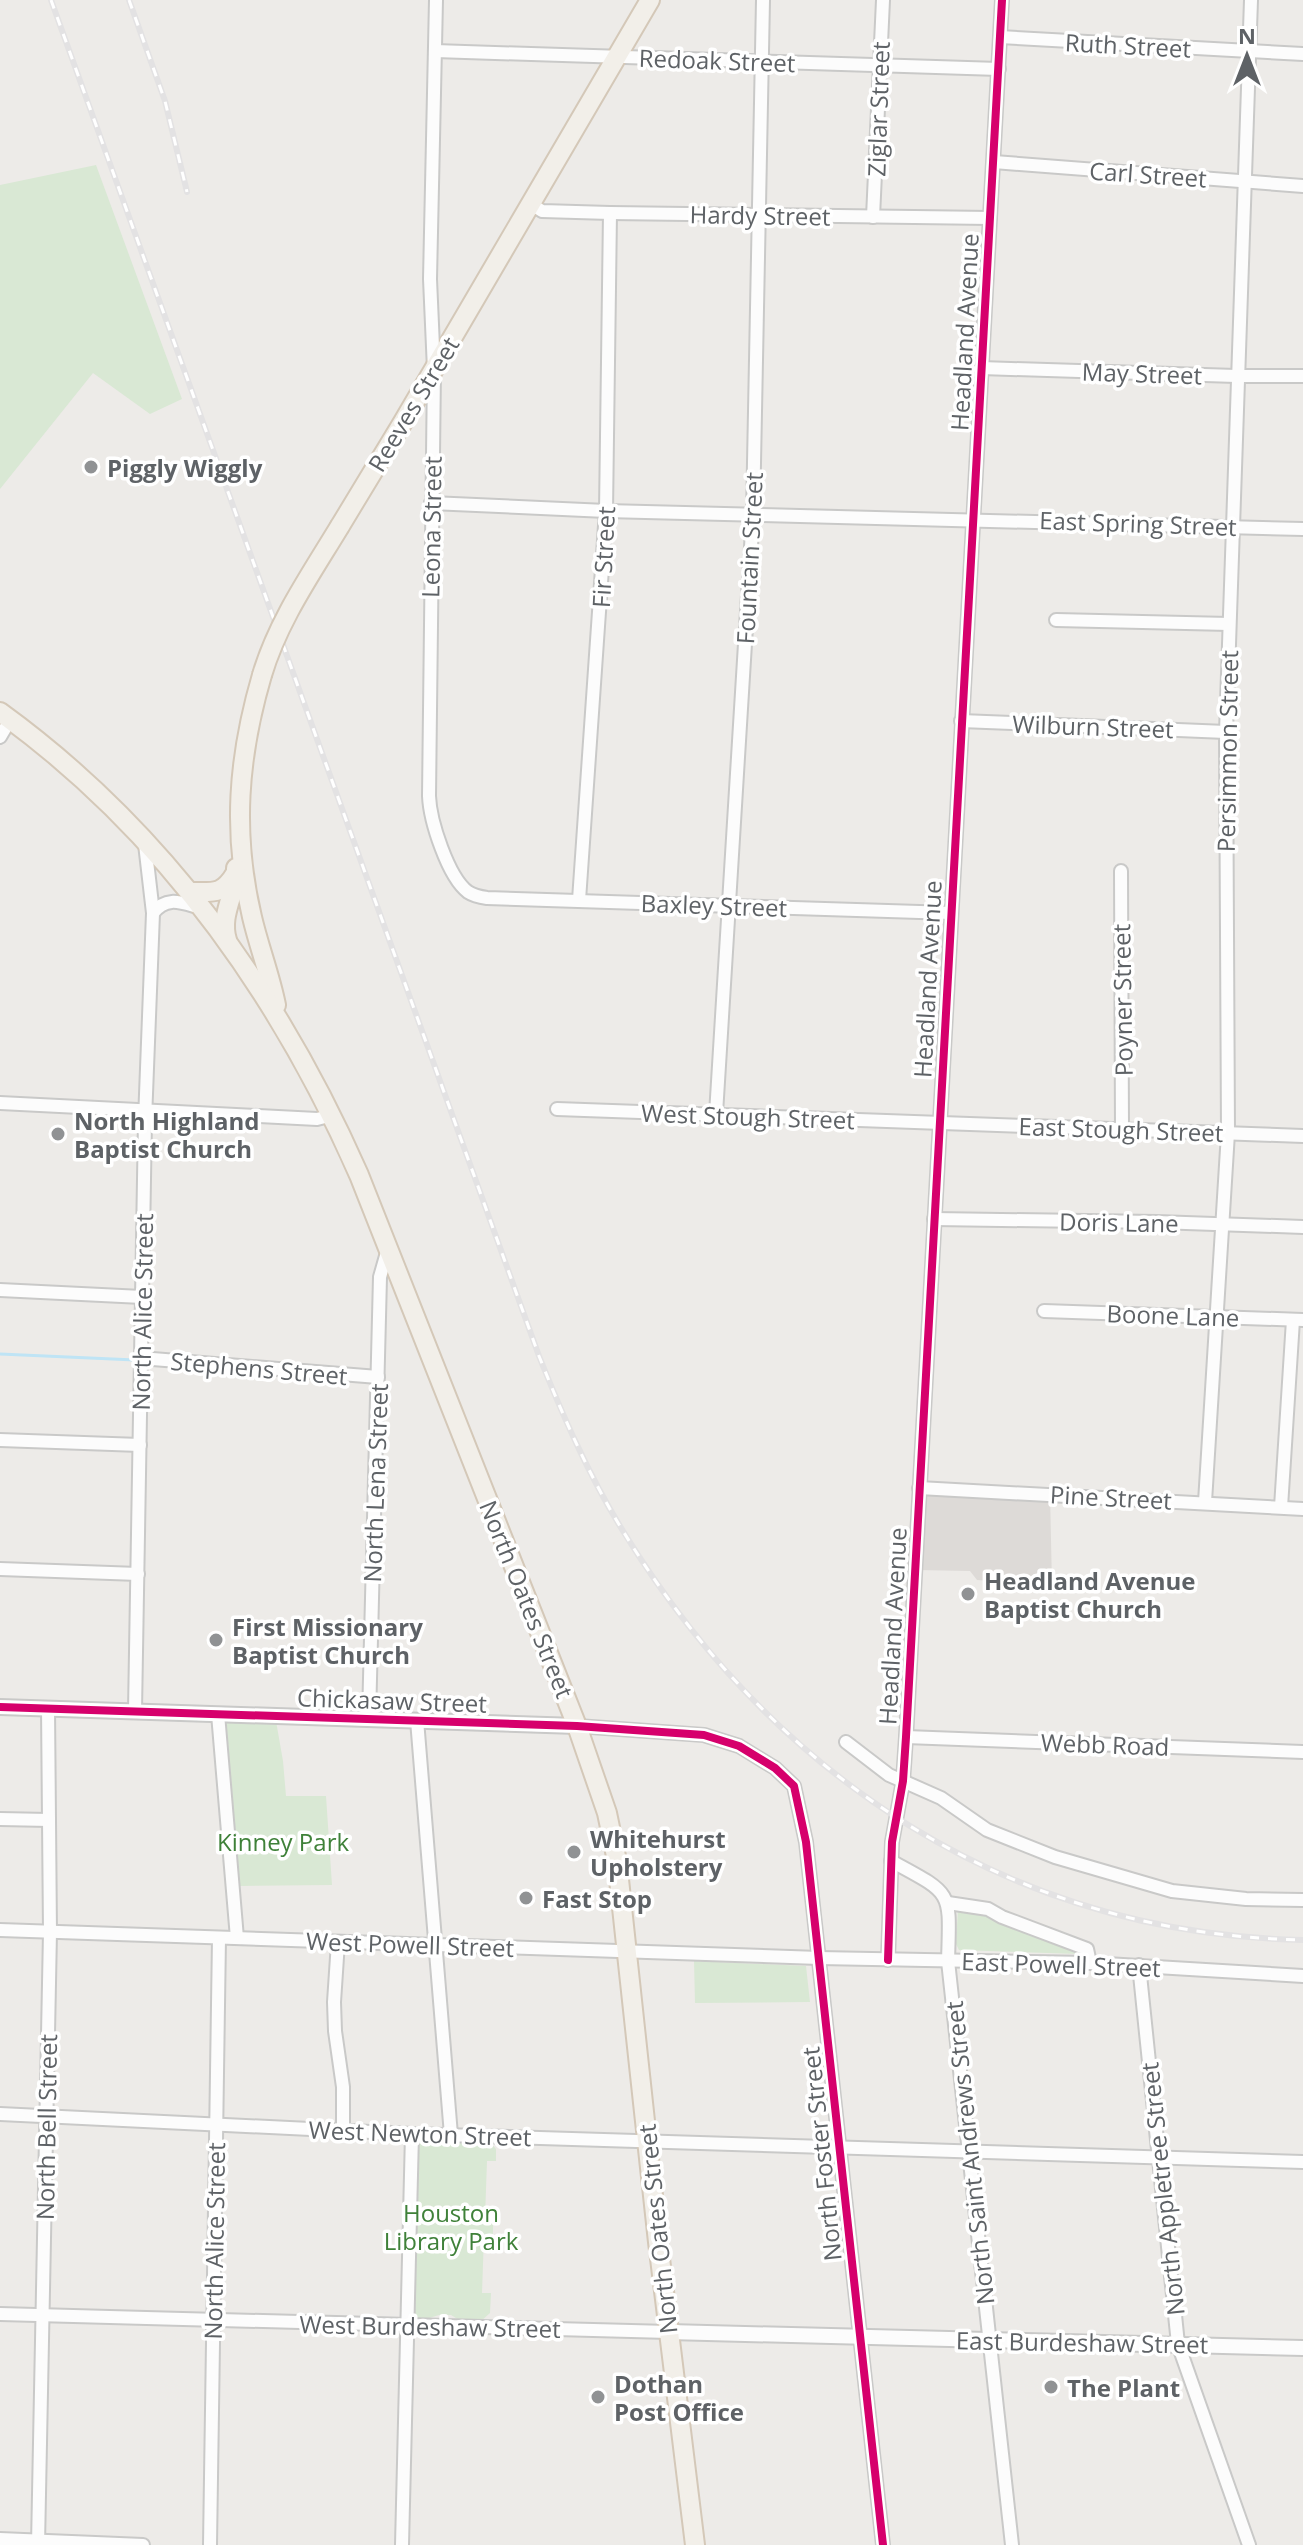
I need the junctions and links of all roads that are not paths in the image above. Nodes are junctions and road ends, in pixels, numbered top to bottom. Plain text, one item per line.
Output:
1 (436, 0) edge
2 (650, 0) edge
3 (763, 0) edge
4 (883, 0) edge
5 (1002, 0) edge
6 (1251, 0) edge
7 (1000, 37) junction
8 (435, 51) junction
9 (1248, 52) junction
10 (1303, 54) edge
11 (617, 56) junction
12 (763, 63) junction
13 (878, 66) junction
14 (999, 69) junction
15 (994, 162) junction
16 (1243, 181) junction
17 (1303, 186) edge
18 (531, 204) junction
19 (610, 213) junction
20 (759, 216) junction
21 (873, 217) junction
22 (990, 218) junction
23 (981, 368) junction
24 (434, 370) junction
25 (1236, 376) junction
26 (1303, 376) edge
27 (431, 503) junction
28 (606, 511) junction
29 (753, 514) junction
30 (973, 519) junction
31 (1232, 526) junction
32 (1303, 529) edge
33 (1056, 620) dead end
34 (1229, 624) junction
35 (5, 716) edge
36 (961, 721) junction
37 (1226, 732) junction
38 (0, 737) edge
39 (238, 830) junction
40 (144, 840) junction
41 (1121, 871) dead end
42 (236, 872) junction
43 (246, 890) junction
44 (191, 892) junction
45 (476, 896) joint
46 (579, 900) junction
47 (728, 905) junction
48 (153, 913) junction
49 (951, 913) junction
50 (217, 923) junction
51 (280, 1020) junction
52 (0, 1103) edge
53 (557, 1109) dead end
54 (146, 1110) junction
55 (716, 1114) junction
56 (333, 1115) junction
57 (939, 1123) junction
58 (1122, 1130) junction
59 (1228, 1133) junction
60 (1303, 1136) edge
61 (934, 1219) junction
62 (1221, 1225) junction
63 (1303, 1227) edge
64 (388, 1249) junction
65 (0, 1290) edge
66 (142, 1297) junction
67 (1044, 1311) dead end
68 (1216, 1317) junction
69 (1298, 1320) edge
70 (140, 1358) junction
71 (378, 1377) junction
72 (0, 1440) edge
73 (140, 1445) junction
74 (919, 1488) junction
75 (1205, 1502) junction
76 (1281, 1507) junction
77 (1303, 1509) edge
78 (0, 1569) edge
79 (138, 1574) junction
80 (0, 1707) edge
81 (48, 1708) junction
82 (135, 1711) junction
83 (218, 1714) junction
84 (369, 1719) junction
85 (417, 1720) junction
86 (577, 1726) junction
87 (906, 1737) junction
88 (846, 1742) dead end
89 (1303, 1752) edge
90 (775, 1768) joint
91 (903, 1781) junction
92 (0, 1819) edge
93 (49, 1820) junction
94 (891, 1861) junction
95 (1303, 1900) edge
96 (948, 1903) junction
97 (0, 1930) edge
98 (50, 1932) junction
99 (219, 1938) junction
100 (237, 1938) junction
101 (338, 1942) junction
102 (435, 1945) junction
103 (627, 1951) junction
104 (819, 1958) junction
105 (888, 1960) junction
106 (948, 1961) junction
107 (1090, 1963) junction
108 (1139, 1965) junction
109 (1303, 1976) edge
110 (0, 2114) edge
111 (47, 2116) junction
112 (216, 2124) junction
113 (343, 2131) junction
114 (412, 2134) junction
115 (451, 2135) junction
116 (647, 2140) junction
117 (840, 2147) junction
118 (968, 2151) junction
119 (1158, 2157) junction
120 (1303, 2162) edge
121 (0, 2314) edge
122 (42, 2316) junction
123 (213, 2320) junction
124 (407, 2326) junction
125 (669, 2332) junction
126 (860, 2336) junction
127 (989, 2340) junction
128 (1178, 2344) junction
129 (1303, 2348) edge
130 (0, 2539) edge
131 (38, 2543) edge
132 (143, 2545) edge
133 (210, 2545) edge
134 (402, 2545) edge
135 (695, 2545) edge
136 (883, 2545) edge
137 (1012, 2545) edge
138 (1249, 2545) edge

1 - 8 street, Leona Street
2 - 11 main road, Reeves Street
3 - 12 street, Fountain Street
4 - 13 street, Ziglar Street
5 - 7 street, Headland Avenue
6 - 9 street, Persimmon Street
7 - 9 street, Ruth Street
7 - 14 street, Headland Avenue
8 - 11 street, Redoak Street
8 - 24 street, Leona Street
9 - 10 street, Ruth Street
9 - 16 street, Persimmon Street
11 - 12 street, Redoak Street
11 - 18 main road, Reeves Street
12 - 13 street, Redoak Street
12 - 20 street, Fountain Street
13 - 14 street, Redoak Street
13 - 21 street, Ziglar Street
14 - 15 street, Headland Avenue
15 - 16 street, Carl Street
15 - 22 street, Headland Avenue
16 - 17 street, Carl Street
16 - 25 street, Persimmon Street
18 - 19 street, Hardy Street
18 - 24 main road, Reeves Street
19 - 20 street, Hardy Street
19 - 28 street, Fir Street
20 - 21 street, Hardy Street
20 - 29 street, Fountain Street
21 - 22 street, Hardy Street
22 - 23 street, Headland Avenue
23 - 25 street, May Street
23 - 30 street, Headland Avenue
24 - 27 street, Leona Street
24 - 39 main road, Reeves Street, bridge
25 - 26 street, May Street
25 - 31 street, Persimmon Street
27 - 28 street, East Spring Street
27 - 45 street, Leona Street
28 - 29 street, East Spring Street
28 - 46 street, Fir Street
29 - 30 street, East Spring Street
29 - 47 street, Fountain Street
30 - 31 street, East Spring Street
30 - 36 street, Headland Avenue
31 - 32 street, East Spring Street
31 - 34 street, Persimmon Street
33 - 34 street
34 - 37 street, Persimmon Street
35 - 38 street
35 - 40 main road
36 - 37 street, Wilburn Street
36 - 49 street, Headland Avenue
37 - 59 street, Persimmon Street
39 - 42 main road, Reeves Street
39 - 43 main road, Reeves Street
40 - 44 main road
40 - 48 street, North Alice Street
41 - 58 street, Poyner Street
42 - 44 main road
42 - 50 main road, Reeves Street
43 - 50 main road
43 - 51 main road, Reeves Street
44 - 50 main road
45 - 46 street, Baxley Street
46 - 47 street, Baxley Street
47 - 49 street, Baxley Street
47 - 55 street, Fountain Street
48 - 50 street
48 - 54 street, North Alice Street
49 - 57 street, Headland Avenue
50 - 51 main road
51 - 56 main road, North Oates Street
52 - 54 street
53 - 55 street, West Stough Street
54 - 56 street
54 - 66 street, North Alice Street
55 - 57 street, West Stough Street
56 - 64 main road, North Oates Street
57 - 58 street, East Stough Street
57 - 61 street, Headland Avenue
58 - 59 street, East Stough Street
59 - 60 street, East Stough Street
59 - 62 street, Persimmon Street
61 - 62 street, Doris Lane
61 - 74 street, Headland Avenue
62 - 63 street, Doris Lane
62 - 68 street, Persimmon Street
64 - 71 street, North Lena Street
64 - 86 main road, North Oates Street
65 - 66 street
66 - 70 street, North Alice Street
67 - 68 street, Boone Lane
68 - 69 street, Boone Lane
68 - 75 street, Persimmon Street
69 - 76 street
70 - 71 street, Stephens Street
70 - 73 street, North Alice Street
71 - 84 street, North Lena Street
72 - 73 street
73 - 79 street, North Alice Street
74 - 75 street, Pine Street
74 - 87 street, Headland Avenue
75 - 76 street, Pine Street
76 - 77 street, Pine Street
78 - 79 street
79 - 82 street, North Alice Street
80 - 81 street, Chickasaw Street
81 - 82 street, Chickasaw Street
81 - 93 street, North Bell Street
82 - 83 street, Chickasaw Street
83 - 84 street, Chickasaw Street
83 - 100 street
84 - 85 street, Chickasaw Street
85 - 86 street, Chickasaw Street
85 - 102 street
86 - 90 street, Chickasaw Street
86 - 103 main road, North Oates Street
87 - 89 street, Webb Road
87 - 91 street, Headland Avenue
88 - 91 street
90 - 104 street, North Foster Street
91 - 94 street, Headland Avenue
91 - 95 street
92 - 93 street
93 - 98 street, North Bell Street
94 - 96 street
94 - 105 street, Headland Avenue
96 - 106 street, North Saint Andrews Street
96 - 107 street
97 - 98 street, West Powell Street
98 - 99 street, West Powell Street
98 - 111 street, North Bell Street
99 - 100 street, West Powell Street
99 - 112 street, North Alice Street
100 - 101 street, West Powell Street
101 - 102 street, West Powell Street
101 - 113 street
102 - 103 street, West Powell Street
102 - 115 street
103 - 104 street, West Powell Street
103 - 116 main road, North Oates Street
104 - 105 street, East Powell Street
104 - 117 street, North Foster Street
105 - 106 street, East Powell Street
106 - 107 street, East Powell Street
106 - 118 street, North Saint Andrews Street
107 - 108 street, East Powell Street
108 - 109 street, East Powell Street
108 - 119 street, North Appletree Street
110 - 111 street, West Newton Street
111 - 112 street, West Newton Street
111 - 122 street, North Bell Street
112 - 113 street, West Newton Street
112 - 123 street, North Alice Street
113 - 114 street, West Newton Street
114 - 115 street, West Newton Street
114 - 124 street
115 - 116 street, West Newton Street
116 - 117 street, West Newton Street
116 - 125 main road, North Oates Street
117 - 118 street, West Newton Street
117 - 126 street, North Foster Street
118 - 119 street, West Newton Street
118 - 127 street, North Saint Andrews Street
119 - 120 street, West Newton Street
119 - 128 street, North Appletree Street
121 - 122 street, West Burdeshaw Street
122 - 123 street, West Burdeshaw Street
122 - 131 street, North Bell Street
123 - 124 street, West Burdeshaw Street
123 - 133 street, North Alice Street
124 - 125 street, West Burdeshaw Street
124 - 134 street
125 - 126 street, West Burdeshaw Street
125 - 135 main road, North Oates Street
126 - 127 street, East Burdeshaw Street
126 - 136 street, North Foster Street
127 - 128 street, East Burdeshaw Street
127 - 137 street, North Saint Andrews Street
128 - 129 street, East Burdeshaw Street
128 - 138 street, North Appletree Street
130 - 131 street
131 - 132 street

